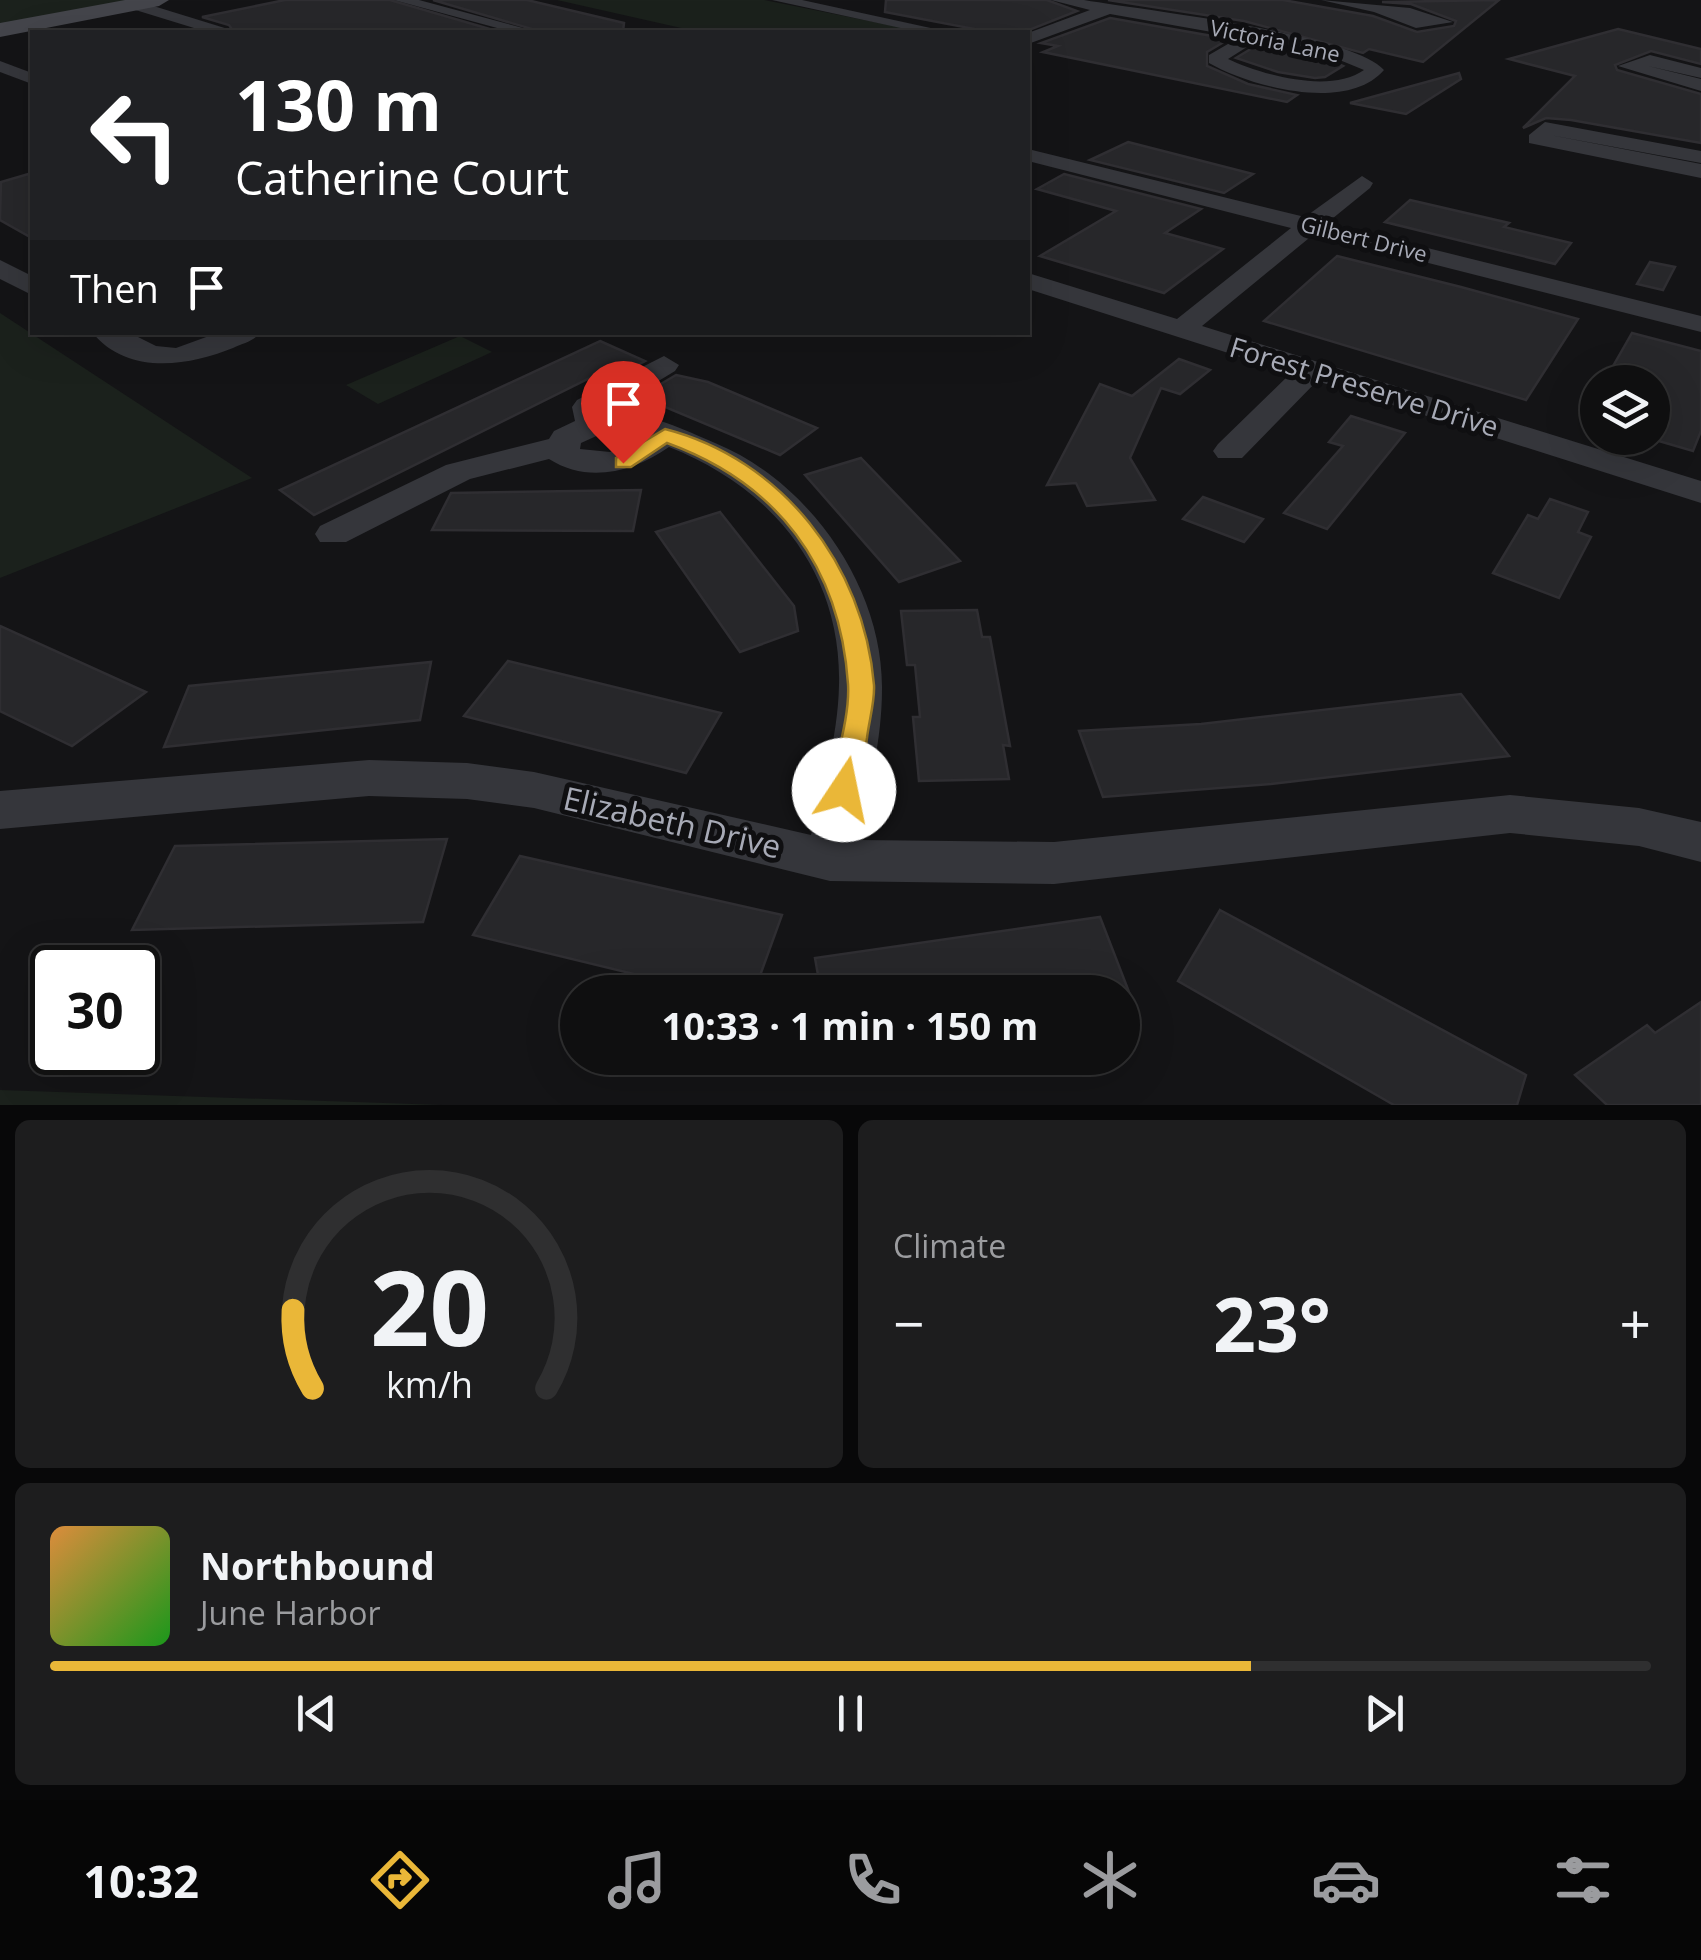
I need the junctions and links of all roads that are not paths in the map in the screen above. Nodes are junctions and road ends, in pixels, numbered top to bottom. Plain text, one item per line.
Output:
1 (159, 0) edge
2 (401, 0) edge
3 (779, 0) edge
4 (1058, 0) edge
5 (1131, 0) edge
6 (1328, 0) edge
7 (134, 5) junction
8 (1108, 8) junction
9 (1382, 12) dead end
10 (0, 30) edge
11 (215, 30) edge
12 (522, 30) edge
13 (931, 30) edge
14 (1255, 36) junction
15 (1030, 38) edge
16 (0, 66) edge
17 (1701, 73) edge
18 (30, 78) edge
19 (1701, 86) edge
20 (1030, 156) edge
21 (1701, 157) edge
22 (1701, 171) edge
23 (1362, 183) dead end
24 (1310, 226) junction
25 (0, 268) edge
26 (1030, 282) edge
27 (30, 287) edge
28 (1701, 324) edge
29 (1182, 329) junction
30 (111, 335) edge
31 (238, 335) edge
32 (664, 365) dead end
33 (1311, 370) junction
34 (578, 434) junction
35 (1230, 451) dead end
36 (1701, 492) edge
37 (333, 534) dead end
38 (0, 810) edge
39 (1701, 842) edge
40 (830, 860) junction

1 - 7 street
2 - 12 street
3 - 13 street
4 - 8 street, Victoria Lane
5 - 8 street
6 - 9 street
7 - 10 street
7 - 11 street
8 - 14 street, Victoria Lane
8 - 15 street
14 - 14 street, Victoria Lane
16 - 18 street
17 - 19 street
20 - 24 street, Gilbert Drive
21 - 22 street
23 - 24 street
24 - 28 street, Gilbert Drive
24 - 29 street
25 - 27 street
26 - 29 street, Forest Preserve Drive
29 - 33 street, Forest Preserve Drive
30 - 31 street
32 - 34 street
33 - 35 street
33 - 36 street, Forest Preserve Drive
34 - 37 street
34 - 40 street
38 - 40 street, Elizabeth Drive
39 - 40 street, Elizabeth Drive

